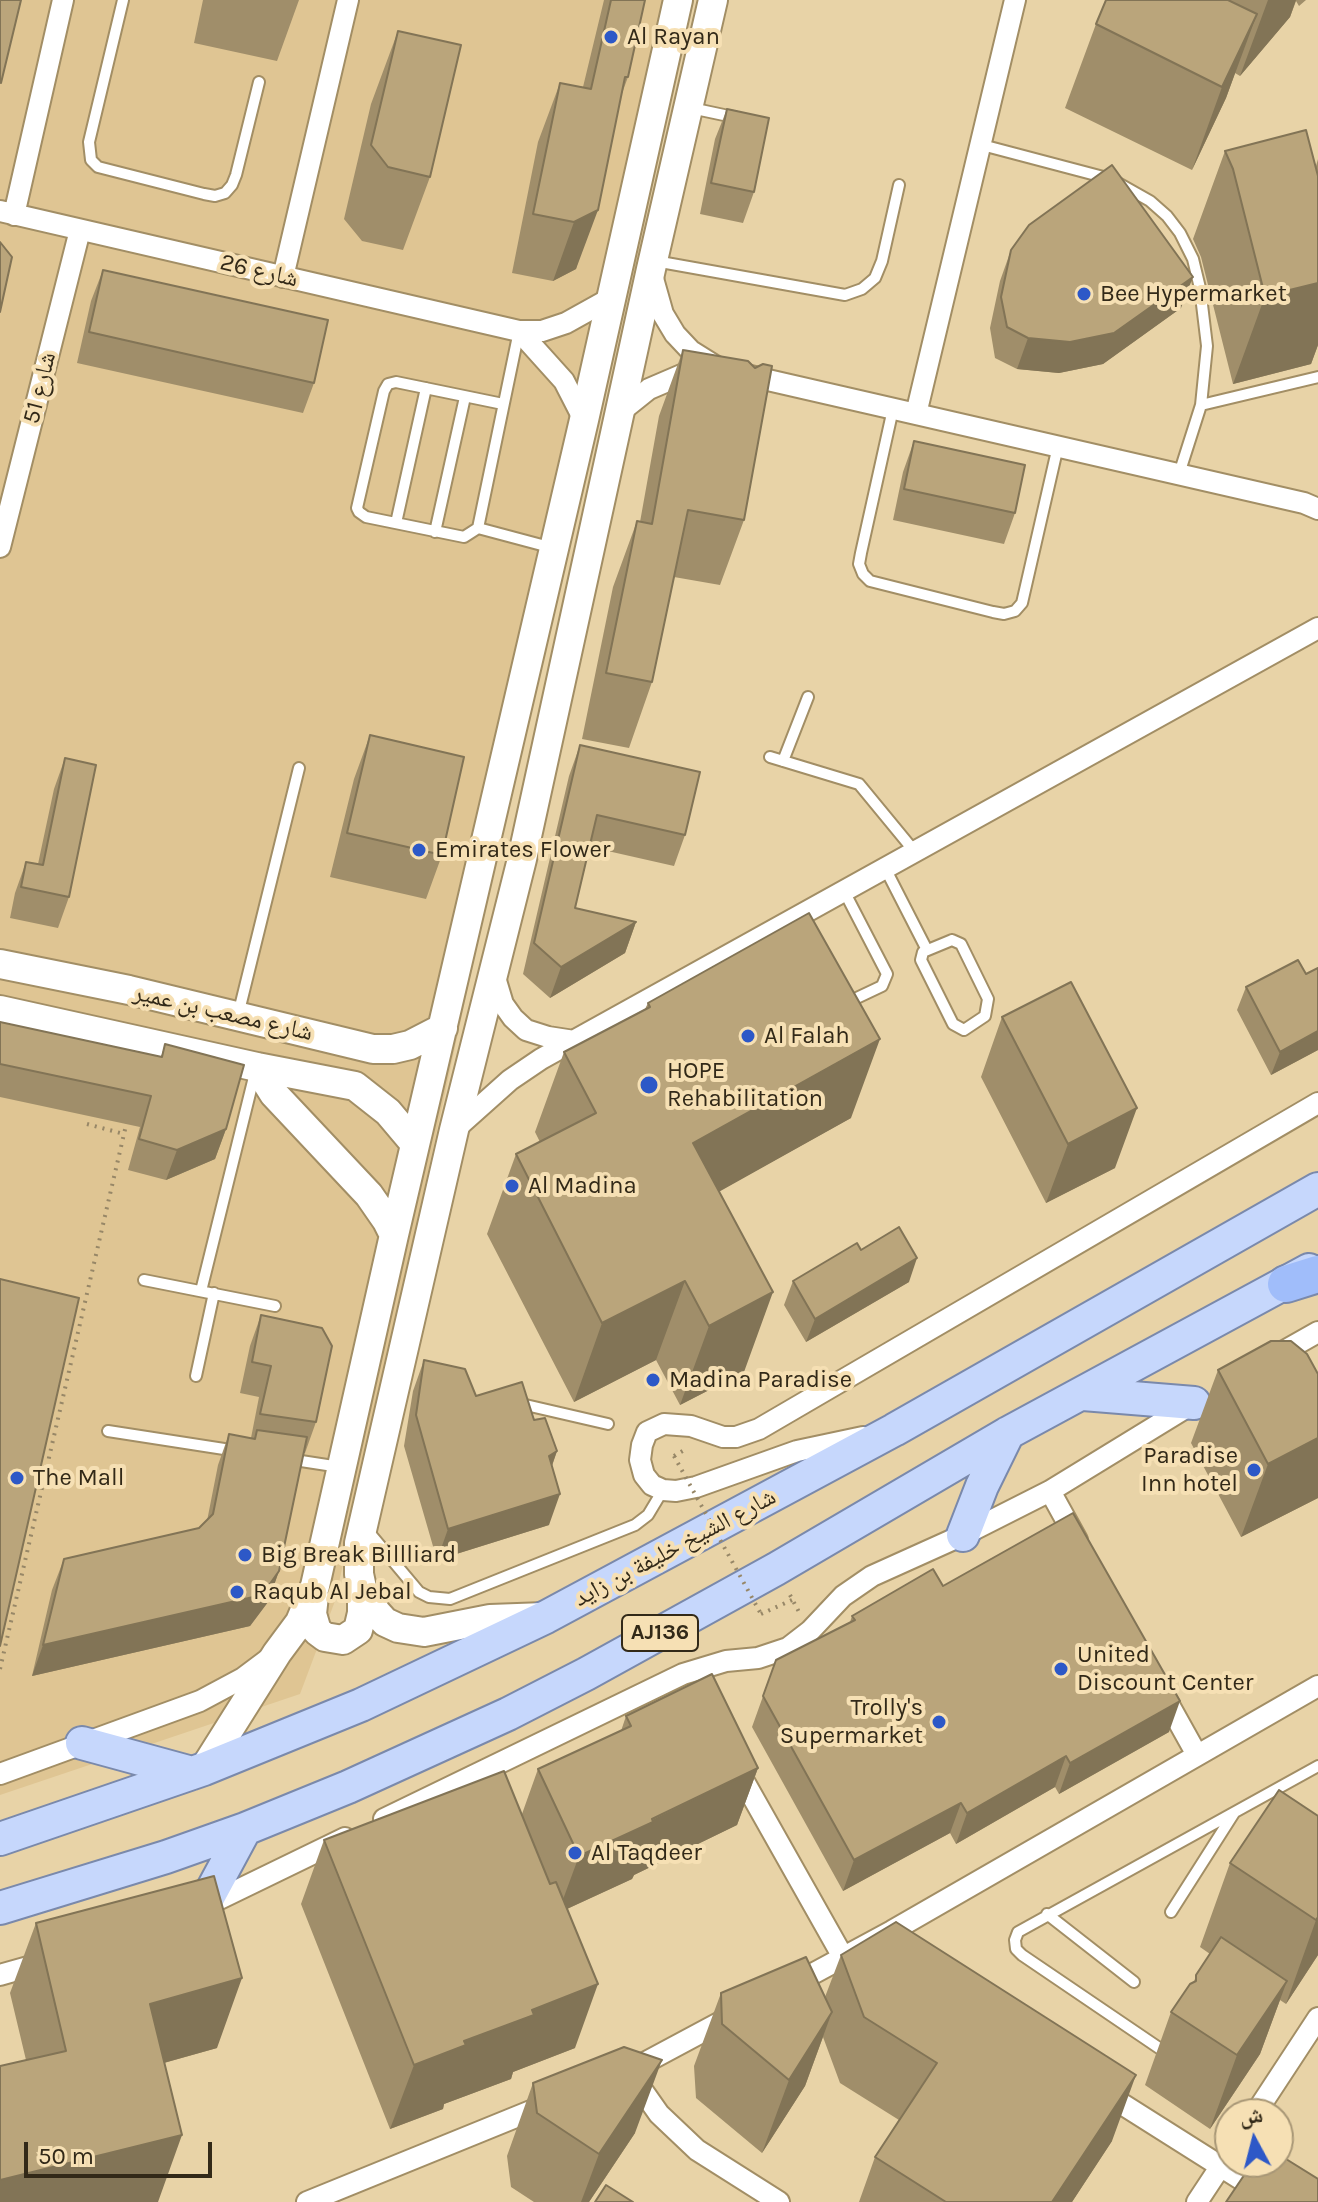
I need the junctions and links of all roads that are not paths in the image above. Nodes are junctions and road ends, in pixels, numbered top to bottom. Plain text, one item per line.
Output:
1 (63, 0) edge
2 (123, 0) edge
3 (348, 0) edge
4 (678, 0) edge
5 (713, 0) edge
6 (1015, 0) edge
7 (259, 82) dead end
8 (689, 108) junction
9 (749, 121) edge
10 (982, 145) junction
11 (899, 185) dead end
12 (7, 213) edge
13 (80, 230) junction
14 (652, 265) junction
15 (283, 277) junction
16 (611, 298) junction
17 (519, 331) junction
18 (710, 365) junction
19 (1318, 377) edge
20 (426, 388) junction
21 (465, 397) junction
22 (503, 404) junction
23 (1201, 405) junction
24 (893, 409) junction
25 (619, 413) junction
26 (916, 414) junction
27 (584, 420) junction
28 (1058, 446) junction
29 (1179, 474) junction
30 (1313, 505) edge
31 (396, 523) junction
32 (478, 528) junction
33 (435, 532) junction
34 (0, 547) edge
35 (555, 549) junction
36 (1318, 628) edge
37 (808, 697) dead end
38 (770, 757) dead end
39 (783, 761) junction
40 (299, 768) dead end
41 (915, 852) junction
42 (885, 868) junction
43 (844, 891) junction
44 (927, 950) junction
45 (0, 964) edge
46 (493, 970) junction
47 (830, 1006) edge
48 (0, 1010) edge
49 (238, 1016) junction
50 (443, 1028) junction
51 (574, 1041) junction
52 (373, 1049) junction
53 (257, 1067) junction
54 (355, 1086) junction
55 (1318, 1103) edge
56 (454, 1130) junction
57 (415, 1144) junction
58 (1318, 1189) edge
59 (394, 1235) junction
60 (1318, 1264) edge
61 (1302, 1279) edge
62 (144, 1280) dead end
63 (201, 1291) junction
64 (214, 1293) junction
65 (275, 1306) dead end
66 (1318, 1332) edge
67 (1266, 1367) edge
68 (196, 1376) dead end
69 (1083, 1394) junction
70 (503, 1400) edge
71 (1200, 1400) joint
72 (608, 1424) dead end
73 (894, 1430) junction
74 (108, 1431) dead end
75 (1008, 1433) junction
76 (248, 1453) edge
77 (279, 1458) edge
78 (342, 1467) junction
79 (663, 1490) junction
80 (1050, 1491) junction
81 (364, 1526) junction
82 (963, 1535) junction
83 (1089, 1561) edge
84 (315, 1586) junction
85 (362, 1588) junction
86 (546, 1617) junction
87 (277, 1653) junction
88 (1151, 1672) edge
89 (1318, 1686) edge
90 (82, 1743) junction
91 (728, 1755) edge
92 (1197, 1755) junction
93 (1318, 1766) edge
94 (198, 1771) junction
95 (0, 1774) edge
96 (1269, 1793) junction
97 (1281, 1802) edge
98 (1235, 1812) junction
99 (245, 1829) junction
100 (0, 1839) edge
101 (0, 1908) edge
102 (197, 1909) joint
103 (1171, 1912) dead end
104 (1047, 1914) junction
105 (892, 1931) junction
106 (903, 1950) edge
107 (843, 1957) junction
108 (55, 1959) edge
109 (0, 1975) edge
110 (1134, 1982) dead end
111 (776, 1993) edge
112 (750, 2007) edge
113 (1318, 2018) edge
114 (1162, 2050) dead end
115 (1087, 2082) edge
116 (572, 2094) edge
117 (1266, 2098) edge
118 (1214, 2153) edge
119 (1214, 2176) edge
120 (1248, 2178) edge
121 (313, 2201) edge
122 (779, 2202) edge
123 (1197, 2202) edge
124 (1277, 2202) edge

1 - 12 street
2 - 7 lane
3 - 15 street
4 - 16 street
5 - 8 street
6 - 10 street
8 - 9 lane
8 - 14 street
10 - 23 lane
10 - 26 street
11 - 14 lane
12 - 13 street, شارع 26
13 - 15 street, شارع 26
13 - 34 street, شارع 51
14 - 18 street
14 - 25 street
15 - 17 street, شارع 26
16 - 17 street, شارع 26
16 - 27 street
17 - 22 lane
17 - 27 street
18 - 24 street
18 - 25 street
19 - 23 lane
20 - 21 lane
20 - 31 lane
20 - 31 lane
21 - 22 lane
21 - 33 lane
22 - 32 lane
23 - 29 lane
24 - 26 street
24 - 28 lane
25 - 46 street
26 - 28 street
27 - 35 street
28 - 29 street
29 - 30 street
31 - 33 lane
32 - 33 lane
32 - 35 lane
35 - 50 street
36 - 41 street
37 - 39 lane
38 - 39 lane
39 - 41 lane
40 - 49 lane
41 - 42 street
42 - 43 street
42 - 44 lane
43 - 47 lane
43 - 51 street
44 - 44 lane
45 - 49 street, شارع مصعب بن عمير
46 - 51 street
46 - 56 street
48 - 53 street, شارع مصعب بن عمير
49 - 52 street, شارع مصعب بن عمير
50 - 52 street, شارع مصعب بن عمير
50 - 57 street
51 - 56 street
52 - 54 street
53 - 54 street, شارع مصعب بن عمير
53 - 59 street
53 - 63 lane
54 - 57 street, شارع مصعب بن عمير
55 - 79 street
56 - 81 street
57 - 59 street
58 - 73 main road, شارع الشيخ خليفة بن زايد / AJ136
59 - 78 street
60 - 61 main road, AJ136
61 - 69 main road, AJ136
62 - 63 lane
63 - 64 lane
64 - 65 lane
64 - 68 lane
66 - 67 street
69 - 71 main road
69 - 75 main road, AJ136
70 - 72 lane
71 - 80 street
73 - 79 street
73 - 86 main road, شارع الشيخ خليفة بن زايد / AJ136
74 - 76 lane
75 - 82 main road
75 - 99 main road, AJ136
77 - 78 lane
78 - 84 street
79 - 81 lane
80 - 82 street
80 - 83 street
81 - 85 street
82 - 102 street
84 - 85 street
84 - 87 street
85 - 86 street
86 - 94 main road, شارع الشيخ خليفة بن زايد / AJ136
87 - 90 street
87 - 94 street
88 - 92 street
89 - 92 street
90 - 94 main road
90 - 95 street
91 - 107 street
92 - 105 street
93 - 96 lane
94 - 100 main road, شارع الشيخ خليفة بن زايد / AJ136
96 - 97 lane
96 - 98 lane
98 - 103 lane
98 - 104 lane
99 - 101 main road, AJ136
99 - 102 main road
104 - 110 lane
104 - 114 lane
105 - 106 street
105 - 107 street
107 - 111 street
108 - 109 street
112 - 122 street
113 - 117 street
115 - 118 street
116 - 121 street
119 - 123 street
120 - 124 street

